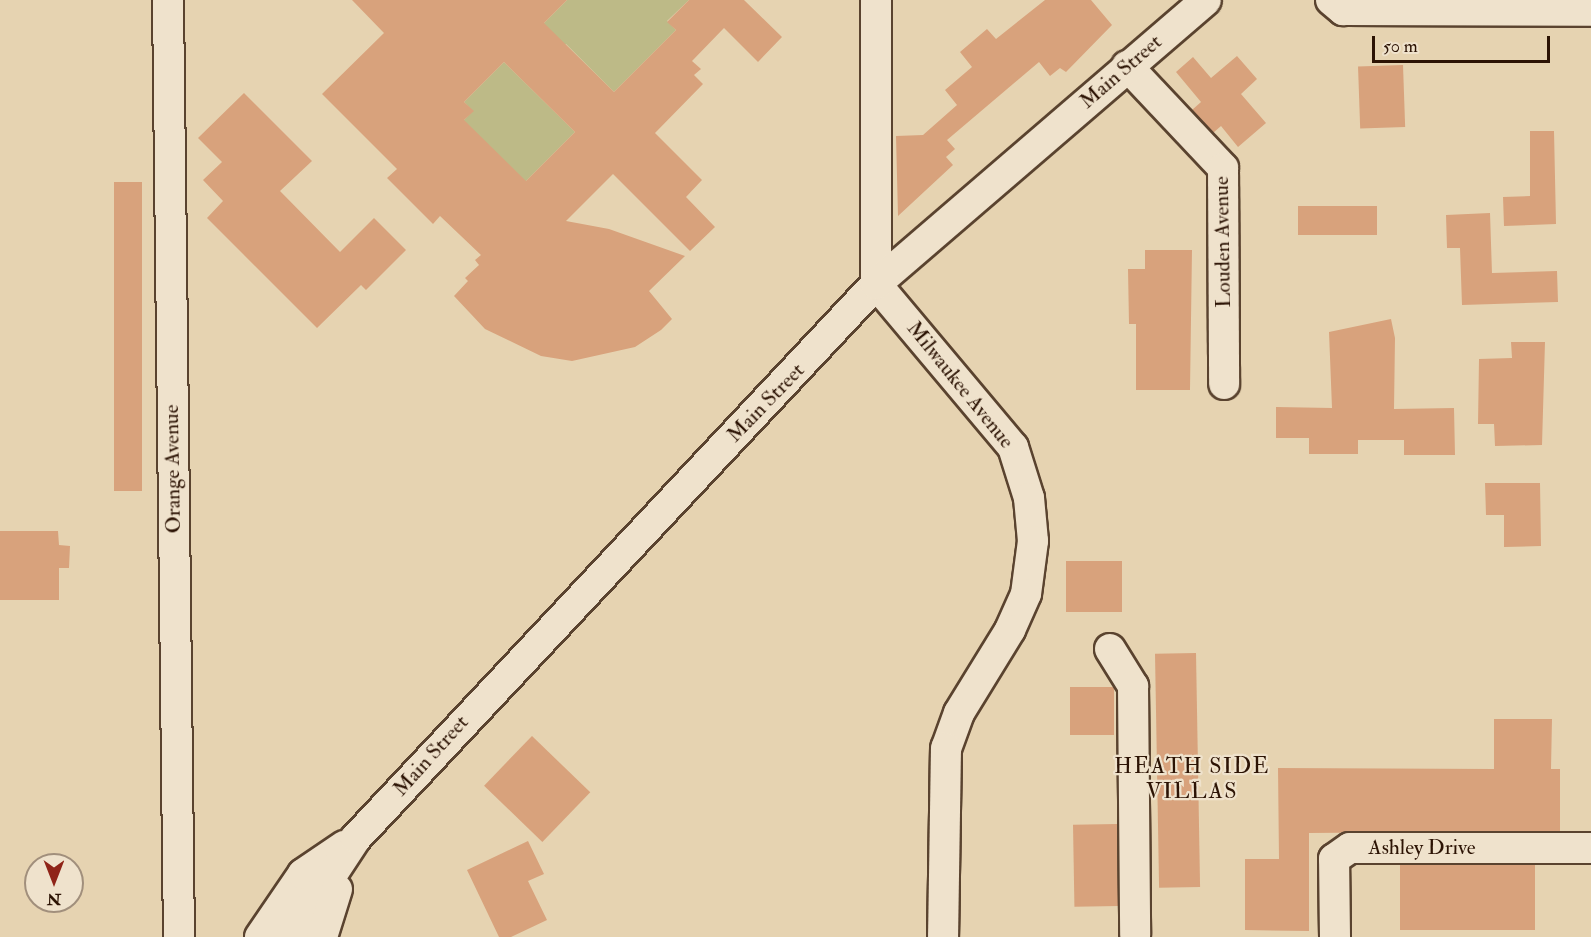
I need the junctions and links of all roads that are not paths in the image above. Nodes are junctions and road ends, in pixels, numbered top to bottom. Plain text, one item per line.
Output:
1 (168, 0) edge
2 (876, 0) edge
3 (1206, 0) edge
4 (1331, 0) edge
5 (1591, 11) edge
6 (1127, 66) junction
7 (876, 284) junction
8 (1224, 384) dead end
9 (1110, 649) dead end
10 (357, 838) junction
11 (1591, 848) edge
12 (1135, 935) dead end
13 (179, 937) edge
14 (260, 937) edge
15 (291, 937) edge
16 (322, 937) edge
17 (943, 937) edge
18 (1335, 937) edge

1 - 13 street, Orange Avenue
2 - 7 street
3 - 6 street, Main Street
4 - 5 street
6 - 7 street, Main Street
6 - 8 street, Louden Avenue
7 - 10 street, Main Street
7 - 17 street, Milwaukee Avenue
9 - 12 street
10 - 14 street, Main Street
10 - 15 street, Main Street
10 - 16 street
11 - 18 street, Ashley Drive

